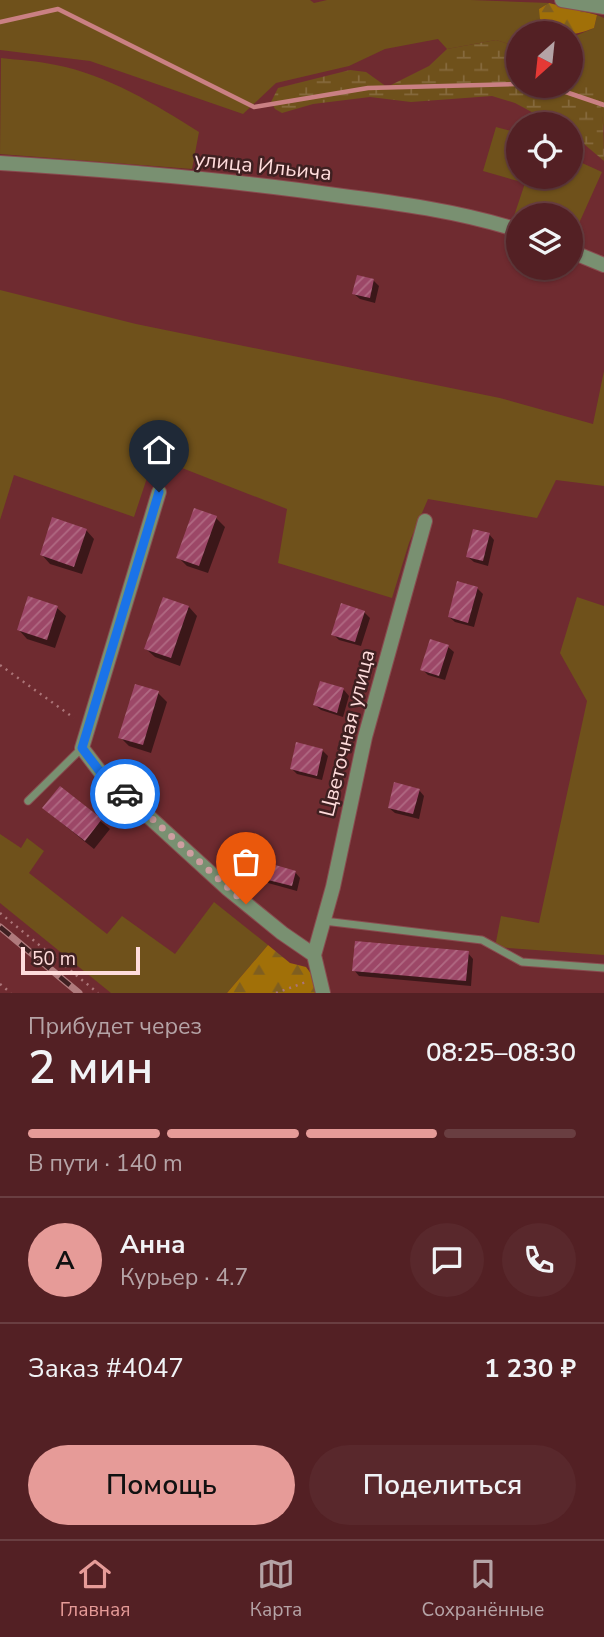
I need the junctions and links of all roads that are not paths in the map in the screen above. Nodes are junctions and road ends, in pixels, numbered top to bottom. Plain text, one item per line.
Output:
1 (562, 0) edge
2 (604, 8) edge
3 (0, 163) edge
4 (506, 226) edge
5 (583, 256) edge
6 (604, 265) edge
7 (159, 492) dead end
8 (425, 521) dead end
9 (82, 748) junction
10 (28, 801) dead end
11 (324, 921) junction
12 (314, 955) junction
13 (604, 968) edge
14 (323, 993) edge

1 - 2 street
3 - 4 street, улица Ильича
5 - 6 street
7 - 9 street
8 - 11 street, Цветочная улица
9 - 10 lane
9 - 12 street
11 - 12 street, Цветочная улица
11 - 13 lane
12 - 14 street

